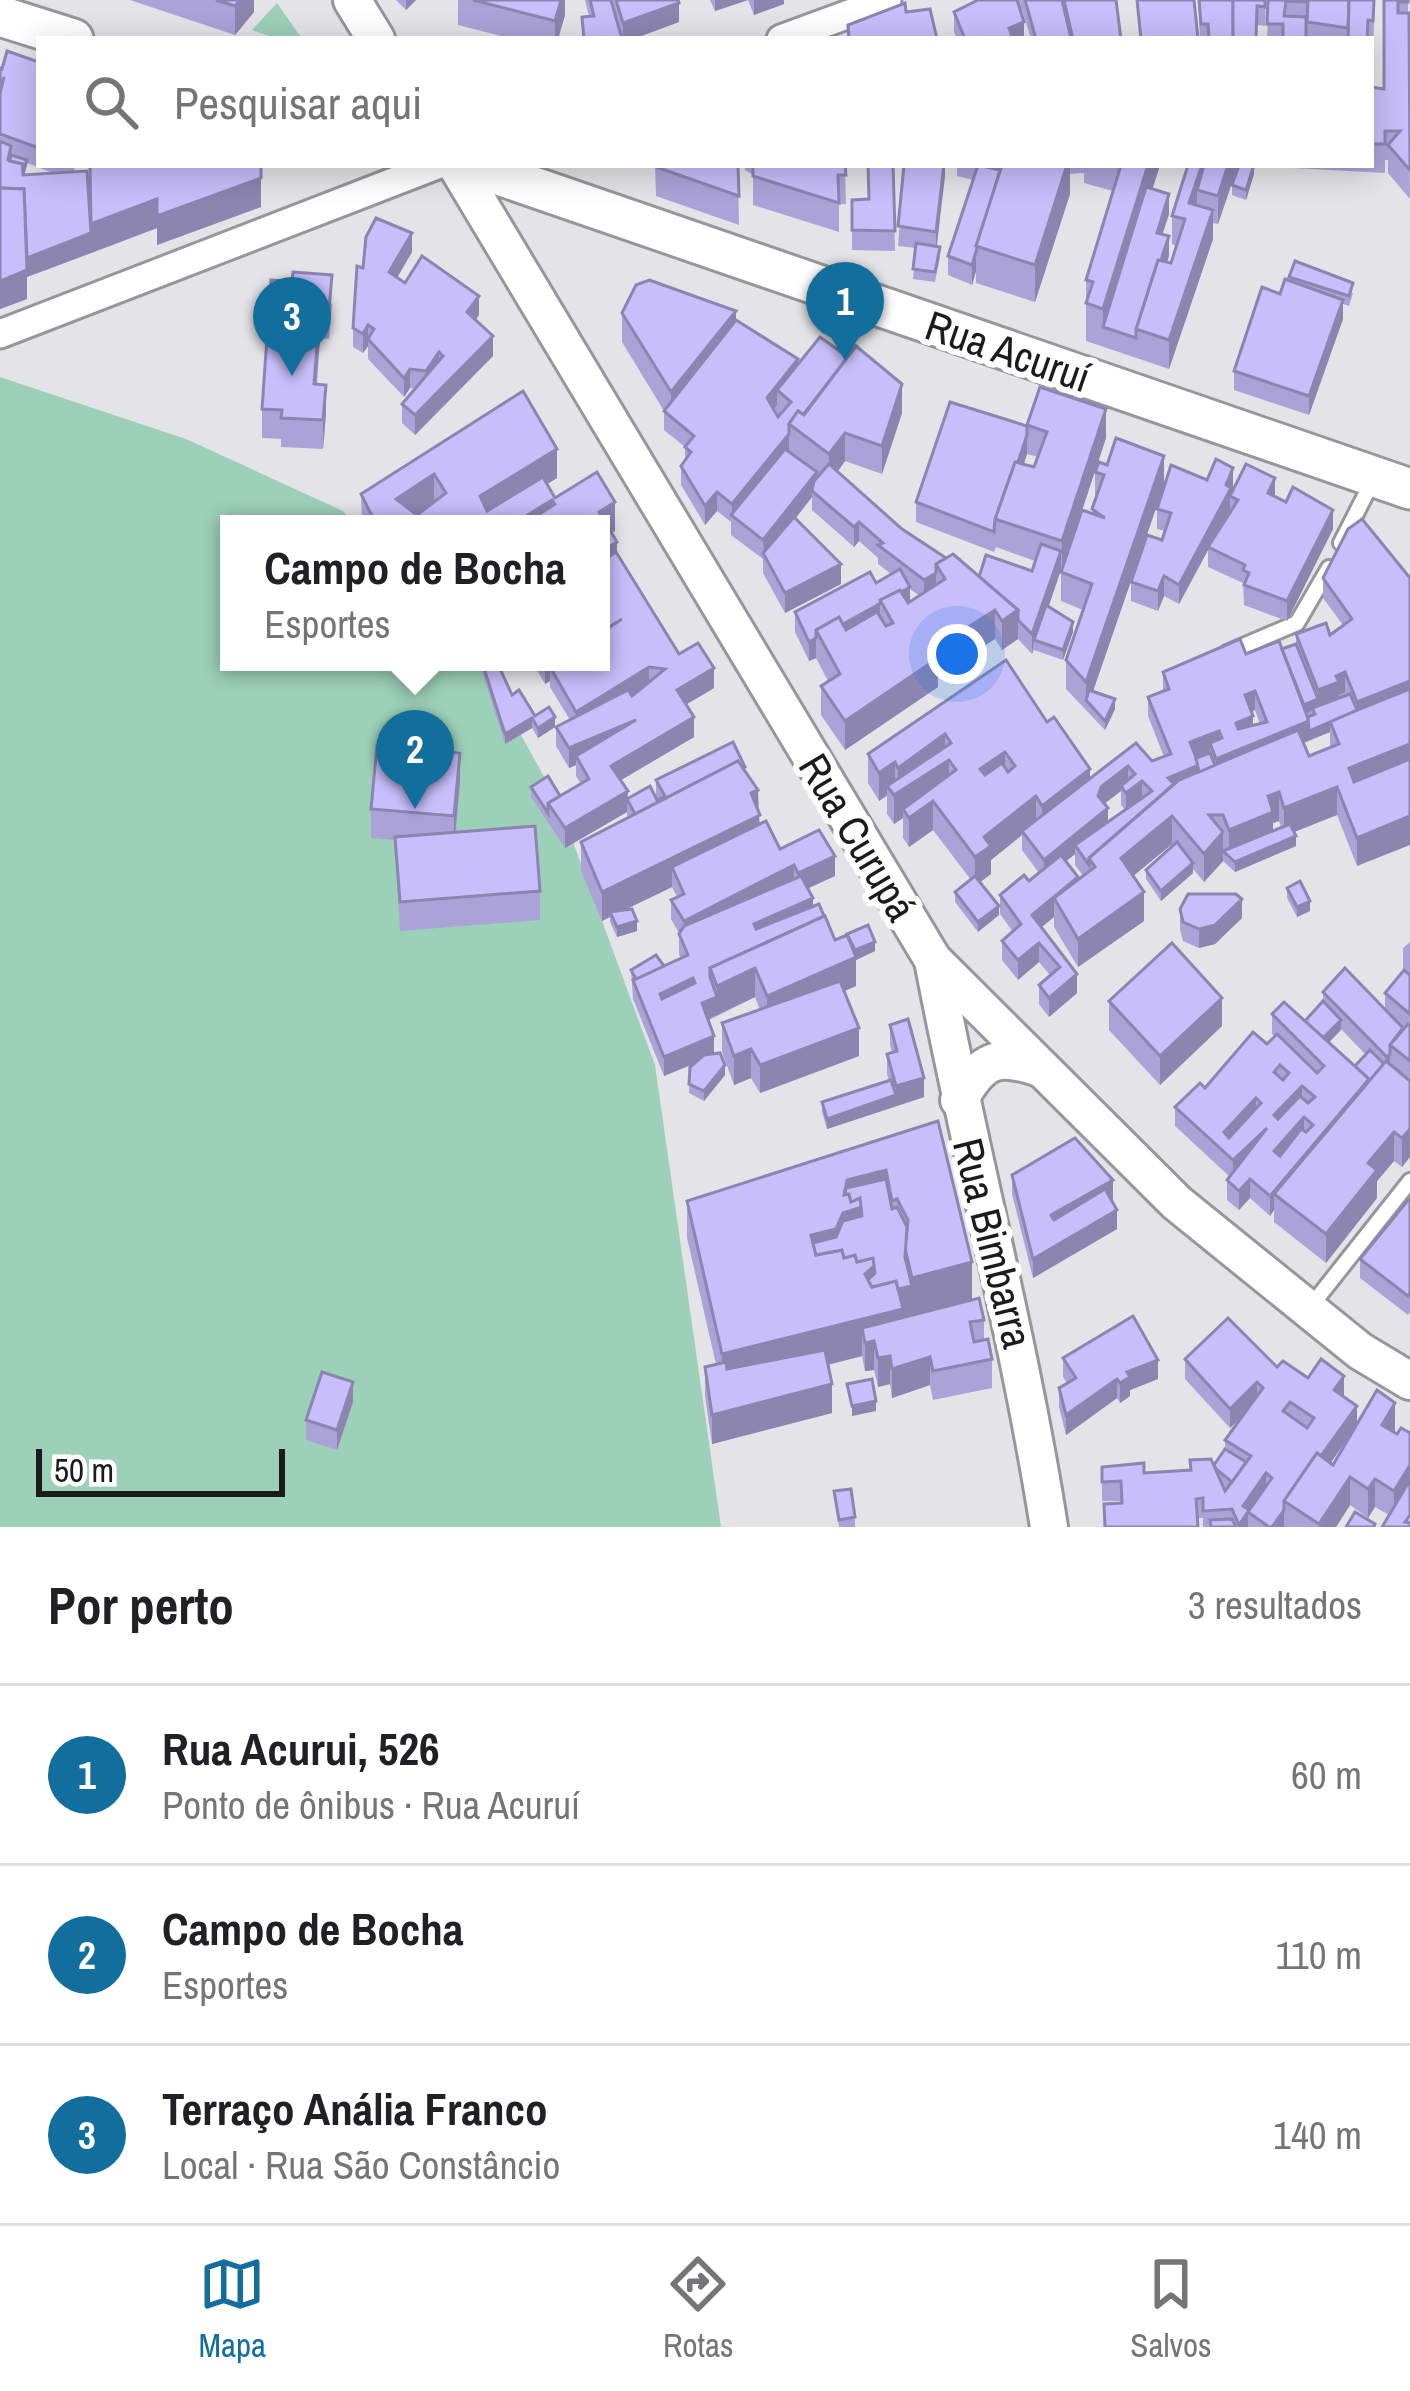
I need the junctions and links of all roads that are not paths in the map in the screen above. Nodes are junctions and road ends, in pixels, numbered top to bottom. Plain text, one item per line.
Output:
1 (352, 0) edge
2 (887, 0) edge
3 (0, 16) edge
4 (63, 36) edge
5 (374, 36) edge
6 (789, 36) edge
7 (429, 168) edge
8 (458, 168) edge
9 (479, 168) edge
10 (0, 334) edge
11 (1392, 483) edge
12 (1218, 657) edge
13 (933, 960) junction
14 (1042, 1069) junction
15 (959, 1100) junction
16 (1410, 1181) edge
17 (1307, 1310) junction
18 (1410, 1382) edge
19 (1049, 1527) edge

1 - 5 street
2 - 6 street
3 - 4 main road
7 - 10 street
8 - 13 street, Rua Curupá
9 - 11 main road, Rua Acuruí
11 - 12 lane
13 - 14 street, Rua Curupá
13 - 15 street, Rua Bimbarra
14 - 15 street
14 - 17 street, Rua Curupá
15 - 19 street, Rua Bimbarra
16 - 17 lane
17 - 18 street, Rua Curupá

